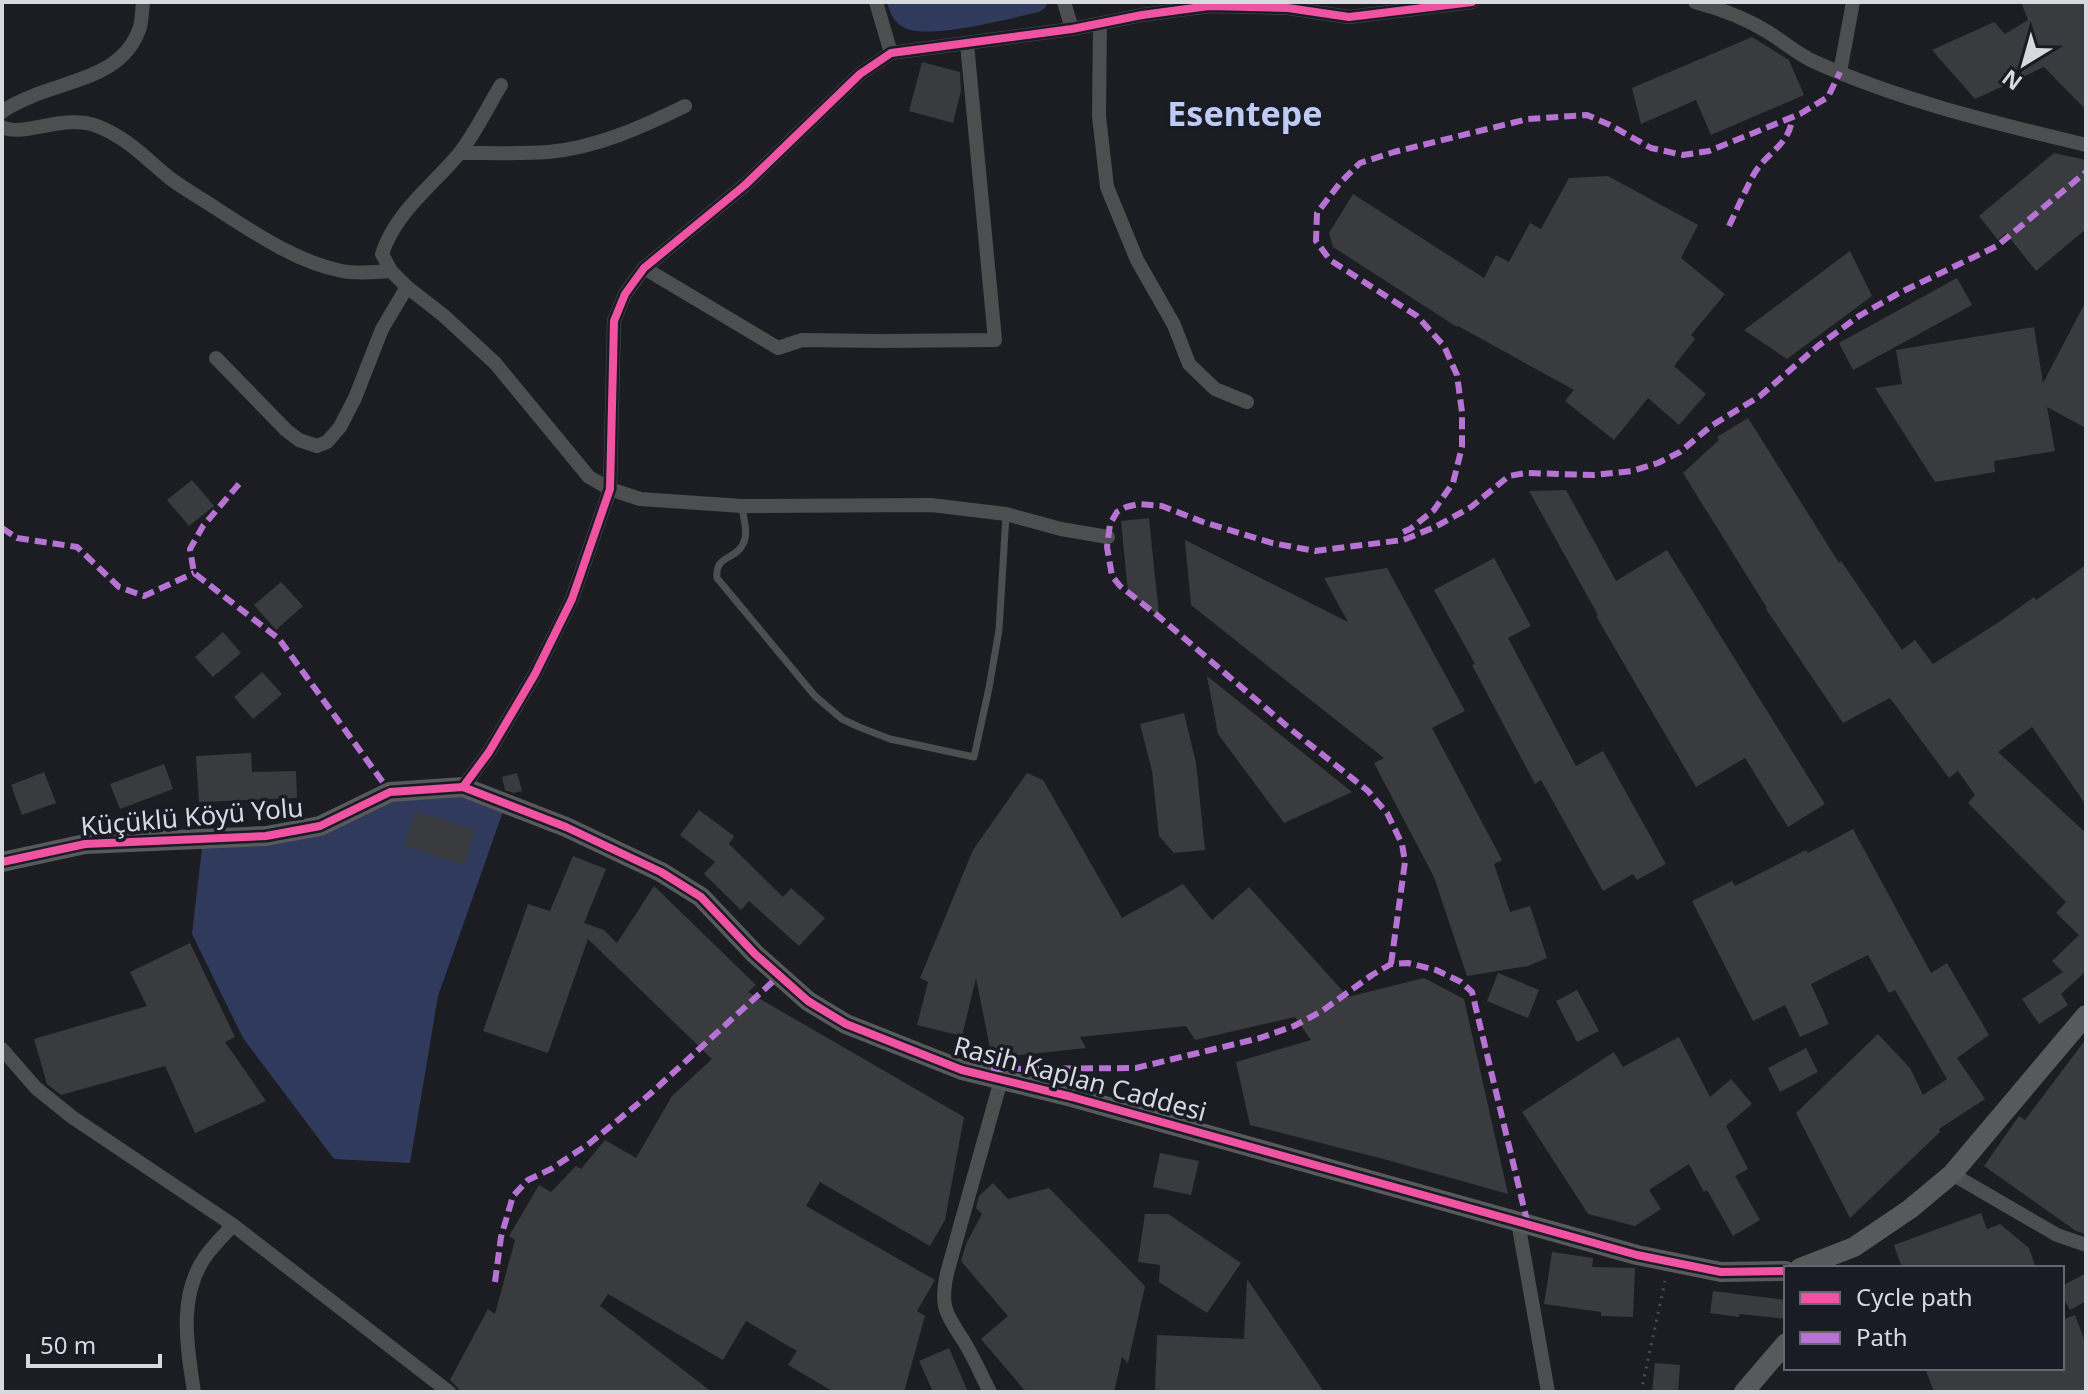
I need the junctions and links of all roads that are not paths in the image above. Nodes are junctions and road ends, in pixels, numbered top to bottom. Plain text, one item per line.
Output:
1 (143, 2) edge
2 (876, 2) edge
3 (1064, 2) edge
4 (1472, 2) edge
5 (1695, 2) edge
6 (1853, 2) edge
7 (1100, 24) junction
8 (1072, 29) junction
9 (967, 44) junction
10 (891, 53) junction
11 (1840, 72) junction
12 (501, 85) dead end
13 (685, 106) dead end
14 (2, 112) edge
15 (2, 127) edge
16 (2086, 145) edge
17 (460, 153) junction
18 (644, 268) junction
19 (391, 271) junction
20 (407, 287) junction
21 (216, 358) dead end
22 (1247, 402) dead end
23 (610, 489) junction
24 (742, 506) junction
25 (1006, 514) junction
26 (1108, 537) dead end
27 (463, 787) junction
28 (426, 789) joint
29 (2, 862) edge
30 (2086, 1015) edge
31 (2, 1049) edge
32 (1001, 1080) junction
33 (1952, 1174) junction
34 (1518, 1222) junction
35 (233, 1225) junction
36 (2086, 1245) edge
37 (1854, 1247) junction
38 (1805, 1266) edge
39 (1840, 1266) edge
40 (1784, 1271) edge
41 (1784, 1345) edge
42 (194, 1392) edge
43 (449, 1392) edge
44 (990, 1392) edge
45 (1548, 1392) edge
46 (1744, 1392) edge

1 - 14 street
2 - 10 street
3 - 8 street
4 - 7 street
5 - 11 street
6 - 11 street
7 - 8 street
7 - 22 street
8 - 9 street
9 - 10 street
9 - 18 street
10 - 18 street
11 - 16 street
12 - 17 street
13 - 17 street
15 - 19 street
17 - 19 street
18 - 23 street
19 - 20 street
20 - 21 street
20 - 23 street
23 - 24 street
23 - 27 street
24 - 25 street
24 - 25 lane
25 - 26 street
27 - 28 street, Rasih Kaplan Caddesi
27 - 32 street, Rasih Kaplan Caddesi
28 - 29 street, Küçüklü Köyü Yolu
30 - 33 street
31 - 35 street
32 - 34 street, Rasih Kaplan Caddesi
32 - 44 street
33 - 36 street
33 - 37 street
34 - 40 street, Rasih Kaplan Caddesi
34 - 45 street
35 - 42 street
35 - 43 street
37 - 38 street
37 - 39 street
41 - 46 street

